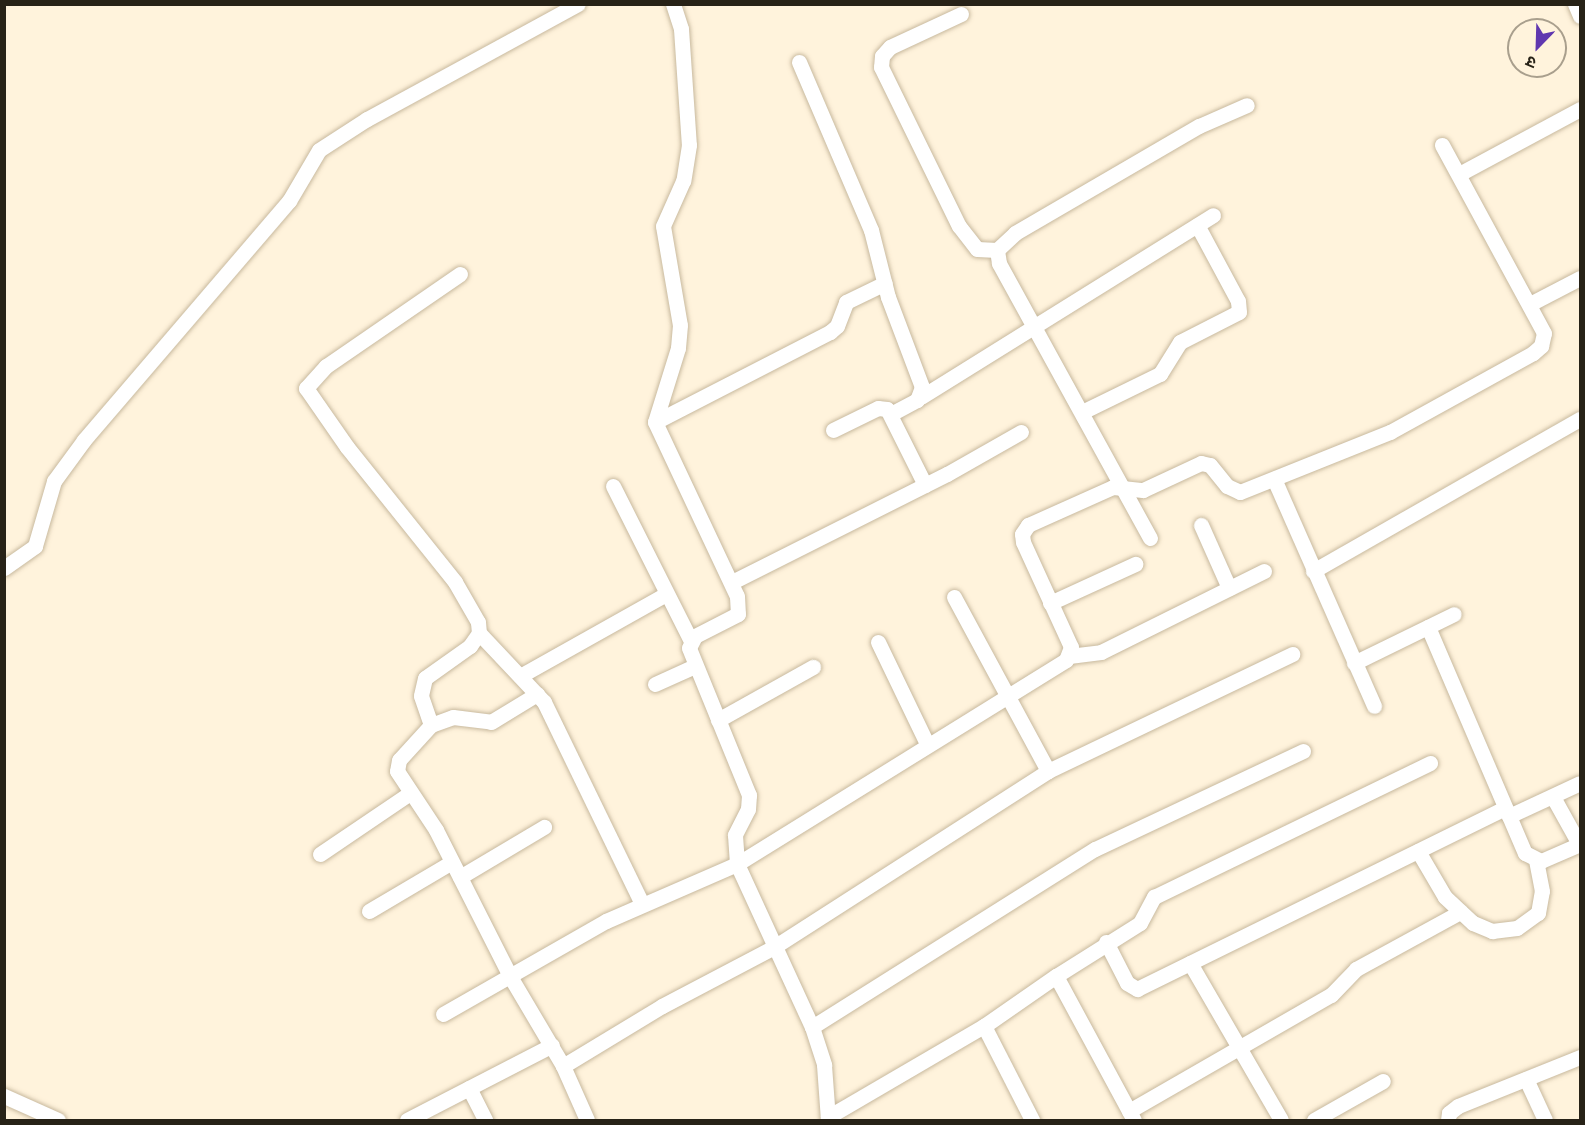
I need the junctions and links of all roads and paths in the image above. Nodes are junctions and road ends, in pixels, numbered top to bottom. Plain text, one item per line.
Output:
1 (578, 4) edge
2 (674, 4) edge
3 (1575, 4) edge
4 (961, 14) dead end
5 (1581, 15) edge
6 (799, 62) dead end
7 (1247, 105) dead end
8 (1581, 109) edge
9 (1442, 144) dead end
10 (1459, 174) junction
11 (1213, 215) dead end
12 (1197, 225) junction
13 (997, 250) junction
14 (460, 274) dead end
15 (1581, 278) edge
16 (885, 283) junction
17 (1530, 304) junction
18 (1035, 325) junction
19 (921, 396) junction
20 (1082, 412) junction
21 (891, 414) junction
22 (1581, 419) edge
23 (655, 422) junction
24 (833, 430) dead end
25 (1021, 432) dead end
26 (1274, 479) junction
27 (925, 484) junction
28 (613, 486) dead end
29 (1120, 486) junction
30 (1201, 525) dead end
31 (1150, 538) dead end
32 (1135, 564) dead end
33 (4, 568) edge
34 (1264, 571) dead end
35 (1313, 571) junction
36 (732, 582) junction
37 (1229, 588) junction
38 (666, 594) junction
39 (954, 597) dead end
40 (1050, 603) junction
41 (1454, 614) dead end
42 (1428, 627) junction
43 (478, 633) junction
44 (690, 641) junction
45 (878, 642) dead end
46 (1292, 654) dead end
47 (1069, 656) junction
48 (1354, 663) junction
49 (695, 666) junction
50 (813, 667) dead end
51 (520, 676) junction
52 (655, 684) dead end
53 (537, 694) junction
54 (1005, 695) junction
55 (1374, 706) dead end
56 (718, 720) junction
57 (431, 724) junction
58 (927, 744) junction
59 (1303, 751) dead end
60 (1430, 763) dead end
61 (1048, 771) junction
62 (1581, 783) edge
63 (410, 793) junction
64 (1553, 797) junction
65 (1507, 812) junction
66 (544, 827) dead end
67 (1580, 844) edge
68 (1418, 851) junction
69 (320, 854) dead end
70 (1536, 860) junction
71 (452, 862) junction
72 (737, 864) junction
73 (460, 877) junction
74 (642, 904) junction
75 (369, 911) dead end
76 (1460, 912) junction
77 (1106, 942) junction
78 (774, 947) junction
79 (1190, 963) junction
80 (1056, 976) junction
81 (511, 978) junction
82 (442, 1014) dead end
83 (984, 1026) junction
84 (812, 1027) junction
85 (552, 1045) junction
86 (1236, 1047) junction
87 (1581, 1057) edge
88 (563, 1066) junction
89 (1526, 1079) junction
90 (1383, 1081) dead end
91 (469, 1088) junction
92 (4, 1096) edge
93 (1131, 1116) edge
94 (828, 1119) edge
95 (58, 1120) edge
96 (407, 1120) edge
97 (485, 1120) edge
98 (587, 1120) edge
99 (1032, 1120) edge
100 (1281, 1120) edge
101 (1314, 1120) edge
102 (1448, 1120) edge
103 (1545, 1120) edge

1 - 33 street
2 - 23 street
3 - 5 street
4 - 13 street
6 - 16 street
7 - 13 street
8 - 10 street
9 - 10 street
10 - 17 street
11 - 12 street
12 - 18 street
12 - 20 street
13 - 18 street
14 - 43 street
15 - 17 street
16 - 19 street
16 - 23 street
17 - 26 street
18 - 19 street
18 - 20 street
19 - 21 street
20 - 29 street
21 - 24 street
21 - 27 street
22 - 35 street
23 - 36 street
25 - 27 street
26 - 29 street
26 - 35 street
27 - 36 street
28 - 38 street
29 - 31 street
29 - 40 street
30 - 37 street
32 - 40 street
34 - 37 street
35 - 48 street
36 - 44 street
37 - 47 street
38 - 44 street
38 - 51 street
39 - 54 street
40 - 47 street
41 - 42 street
42 - 48 street
42 - 65 street
43 - 51 street
43 - 57 street
44 - 49 street
45 - 58 street
46 - 61 street
47 - 54 street
48 - 55 street
49 - 52 street
49 - 56 street
50 - 56 street
51 - 53 street
53 - 57 street
53 - 74 street
54 - 58 street
54 - 61 street
56 - 72 street
57 - 63 street
58 - 72 street
59 - 84 street
60 - 77 street
61 - 78 street
62 - 64 street
63 - 69 street
63 - 71 street
64 - 65 street
64 - 67 street
65 - 68 street
65 - 70 street
66 - 73 street
67 - 70 street
68 - 76 street
68 - 79 street
70 - 76 street
71 - 73 street
71 - 75 street
72 - 74 street
72 - 78 street
73 - 81 street
74 - 81 street
76 - 86 street
77 - 79 street
77 - 80 street
78 - 84 street
78 - 88 street
79 - 86 street
80 - 83 street
80 - 93 street
81 - 82 street
81 - 85 street
83 - 94 street
83 - 99 street
84 - 94 street
85 - 88 street
85 - 91 street
86 - 93 street
86 - 100 street
87 - 89 street
88 - 98 street
89 - 102 street
89 - 103 street
90 - 101 street
91 - 96 street
91 - 97 street
92 - 95 street

